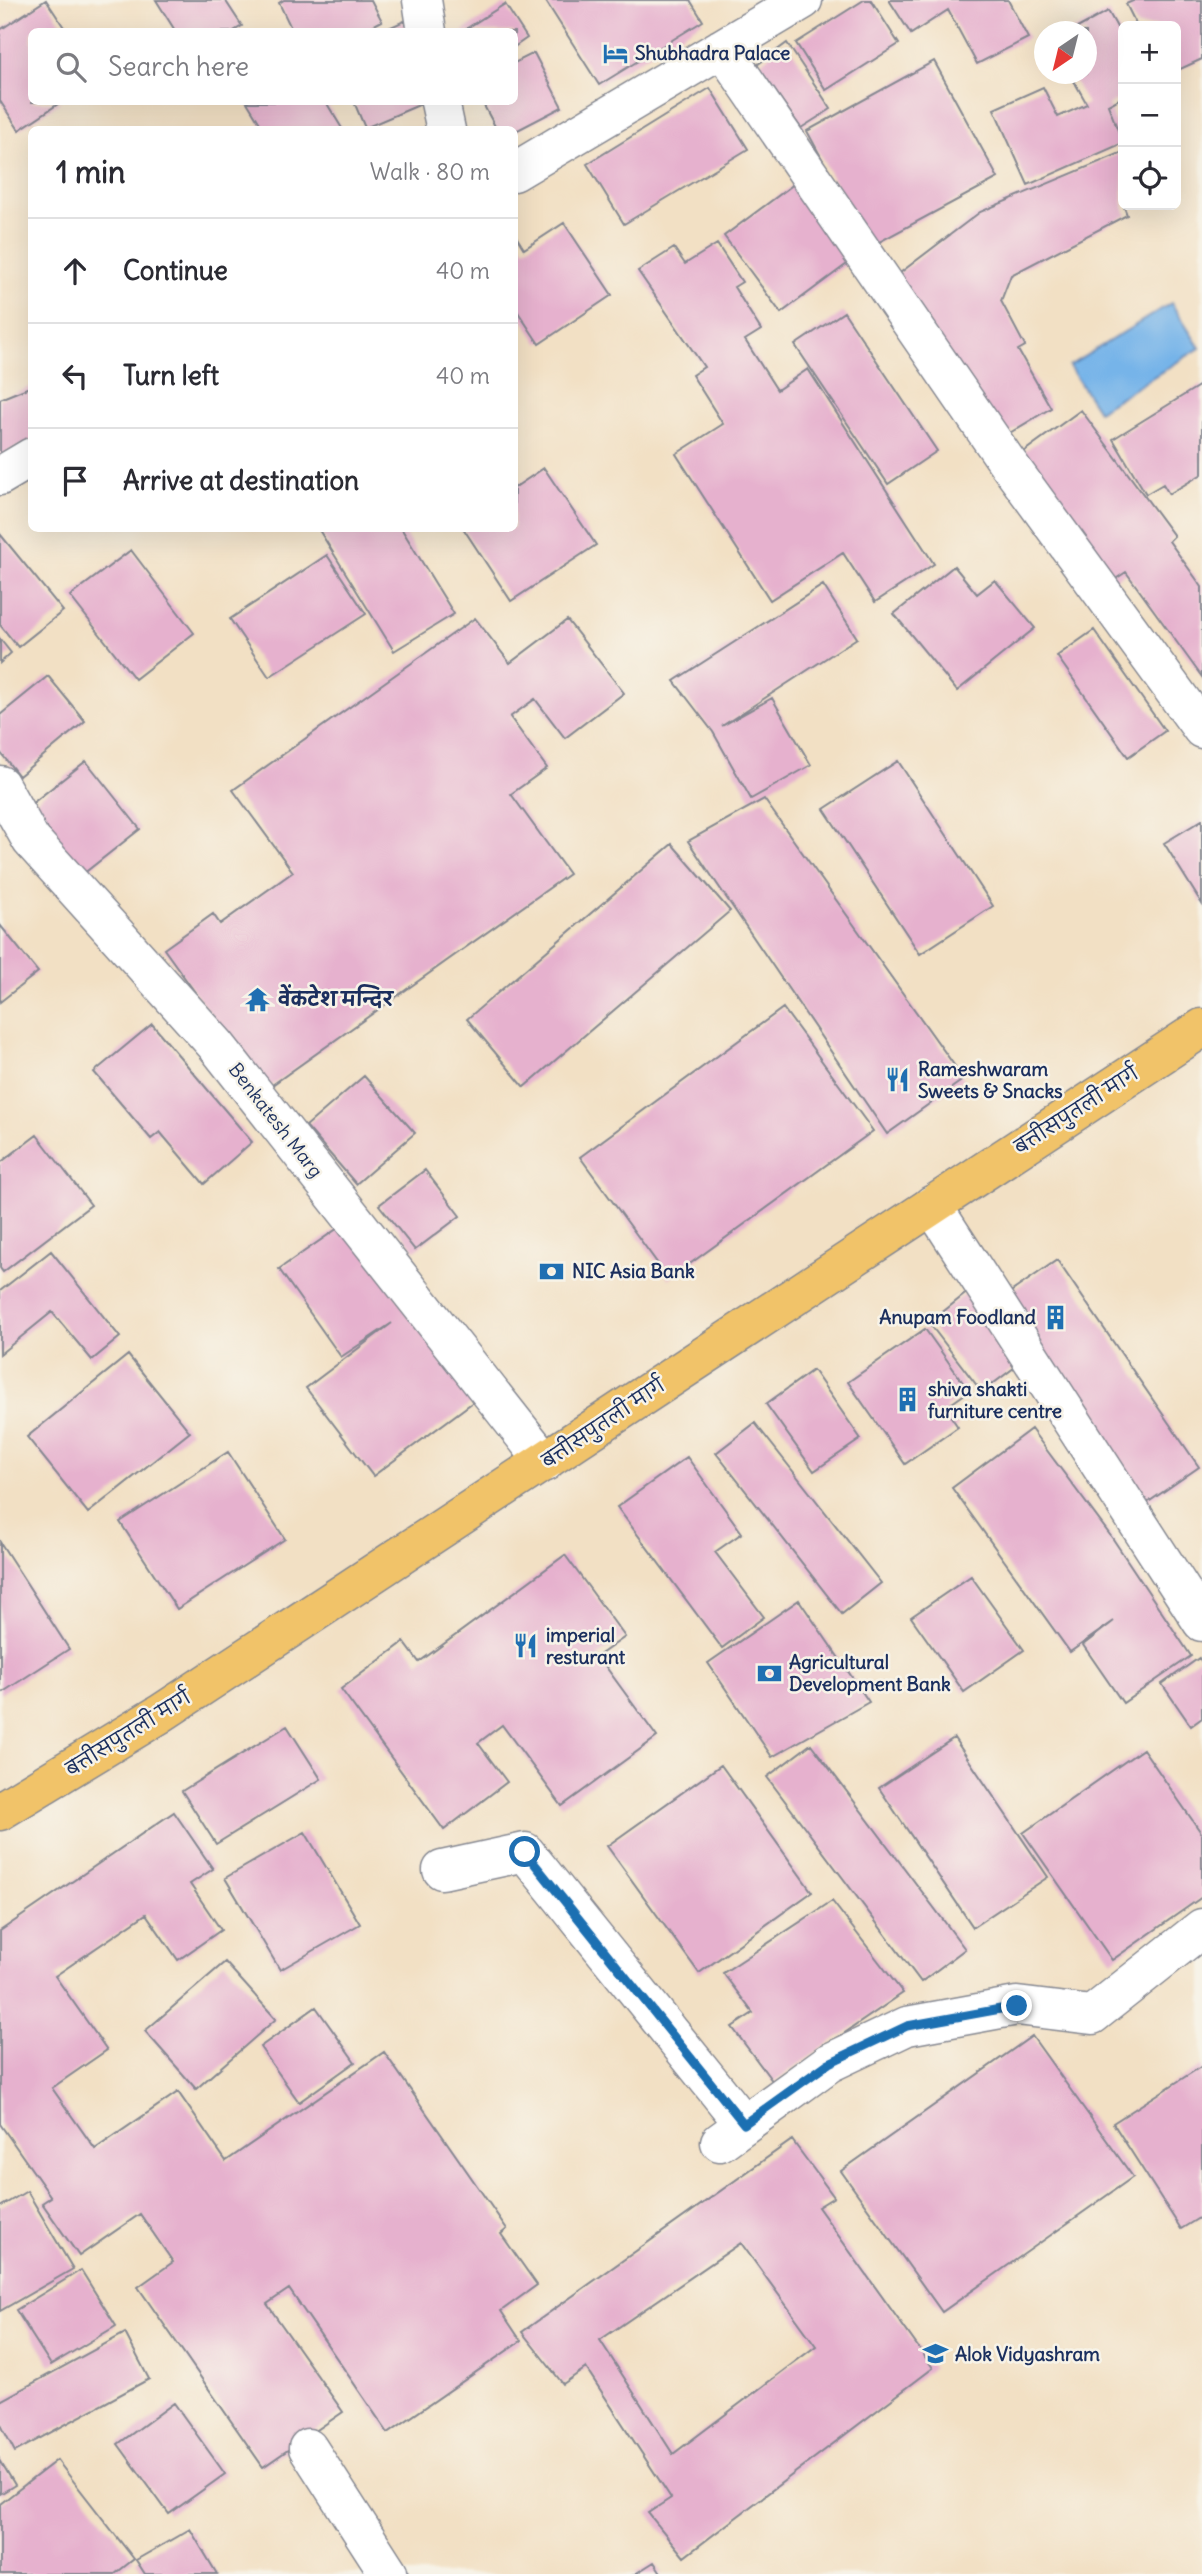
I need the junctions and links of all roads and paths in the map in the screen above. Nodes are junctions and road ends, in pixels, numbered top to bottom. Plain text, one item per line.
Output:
1 (422, 0) edge
2 (803, 0) edge
3 (426, 28) edge
4 (722, 48) junction
5 (441, 105) edge
6 (445, 126) edge
7 (518, 170) edge
8 (28, 459) edge
9 (0, 476) edge
10 (1202, 729) edge
11 (0, 785) edge
12 (1202, 1028) edge
13 (932, 1205) junction
14 (545, 1462) junction
15 (1202, 1622) edge
16 (0, 1811) edge
17 (442, 1870) dead end
18 (1202, 1928) edge
19 (308, 2448) dead end
20 (383, 2574) edge

1 - 3 street
2 - 4 street
4 - 7 street
4 - 10 street
5 - 6 street
8 - 9 street
11 - 14 street, Benkatesh Marg
12 - 13 main road, बत्तीसपुतली मार्ग
13 - 14 main road, बत्तीसपुतली मार्ग
13 - 15 street
14 - 16 main road, बत्तीसपुतली मार्ग
17 - 18 street
19 - 20 street

